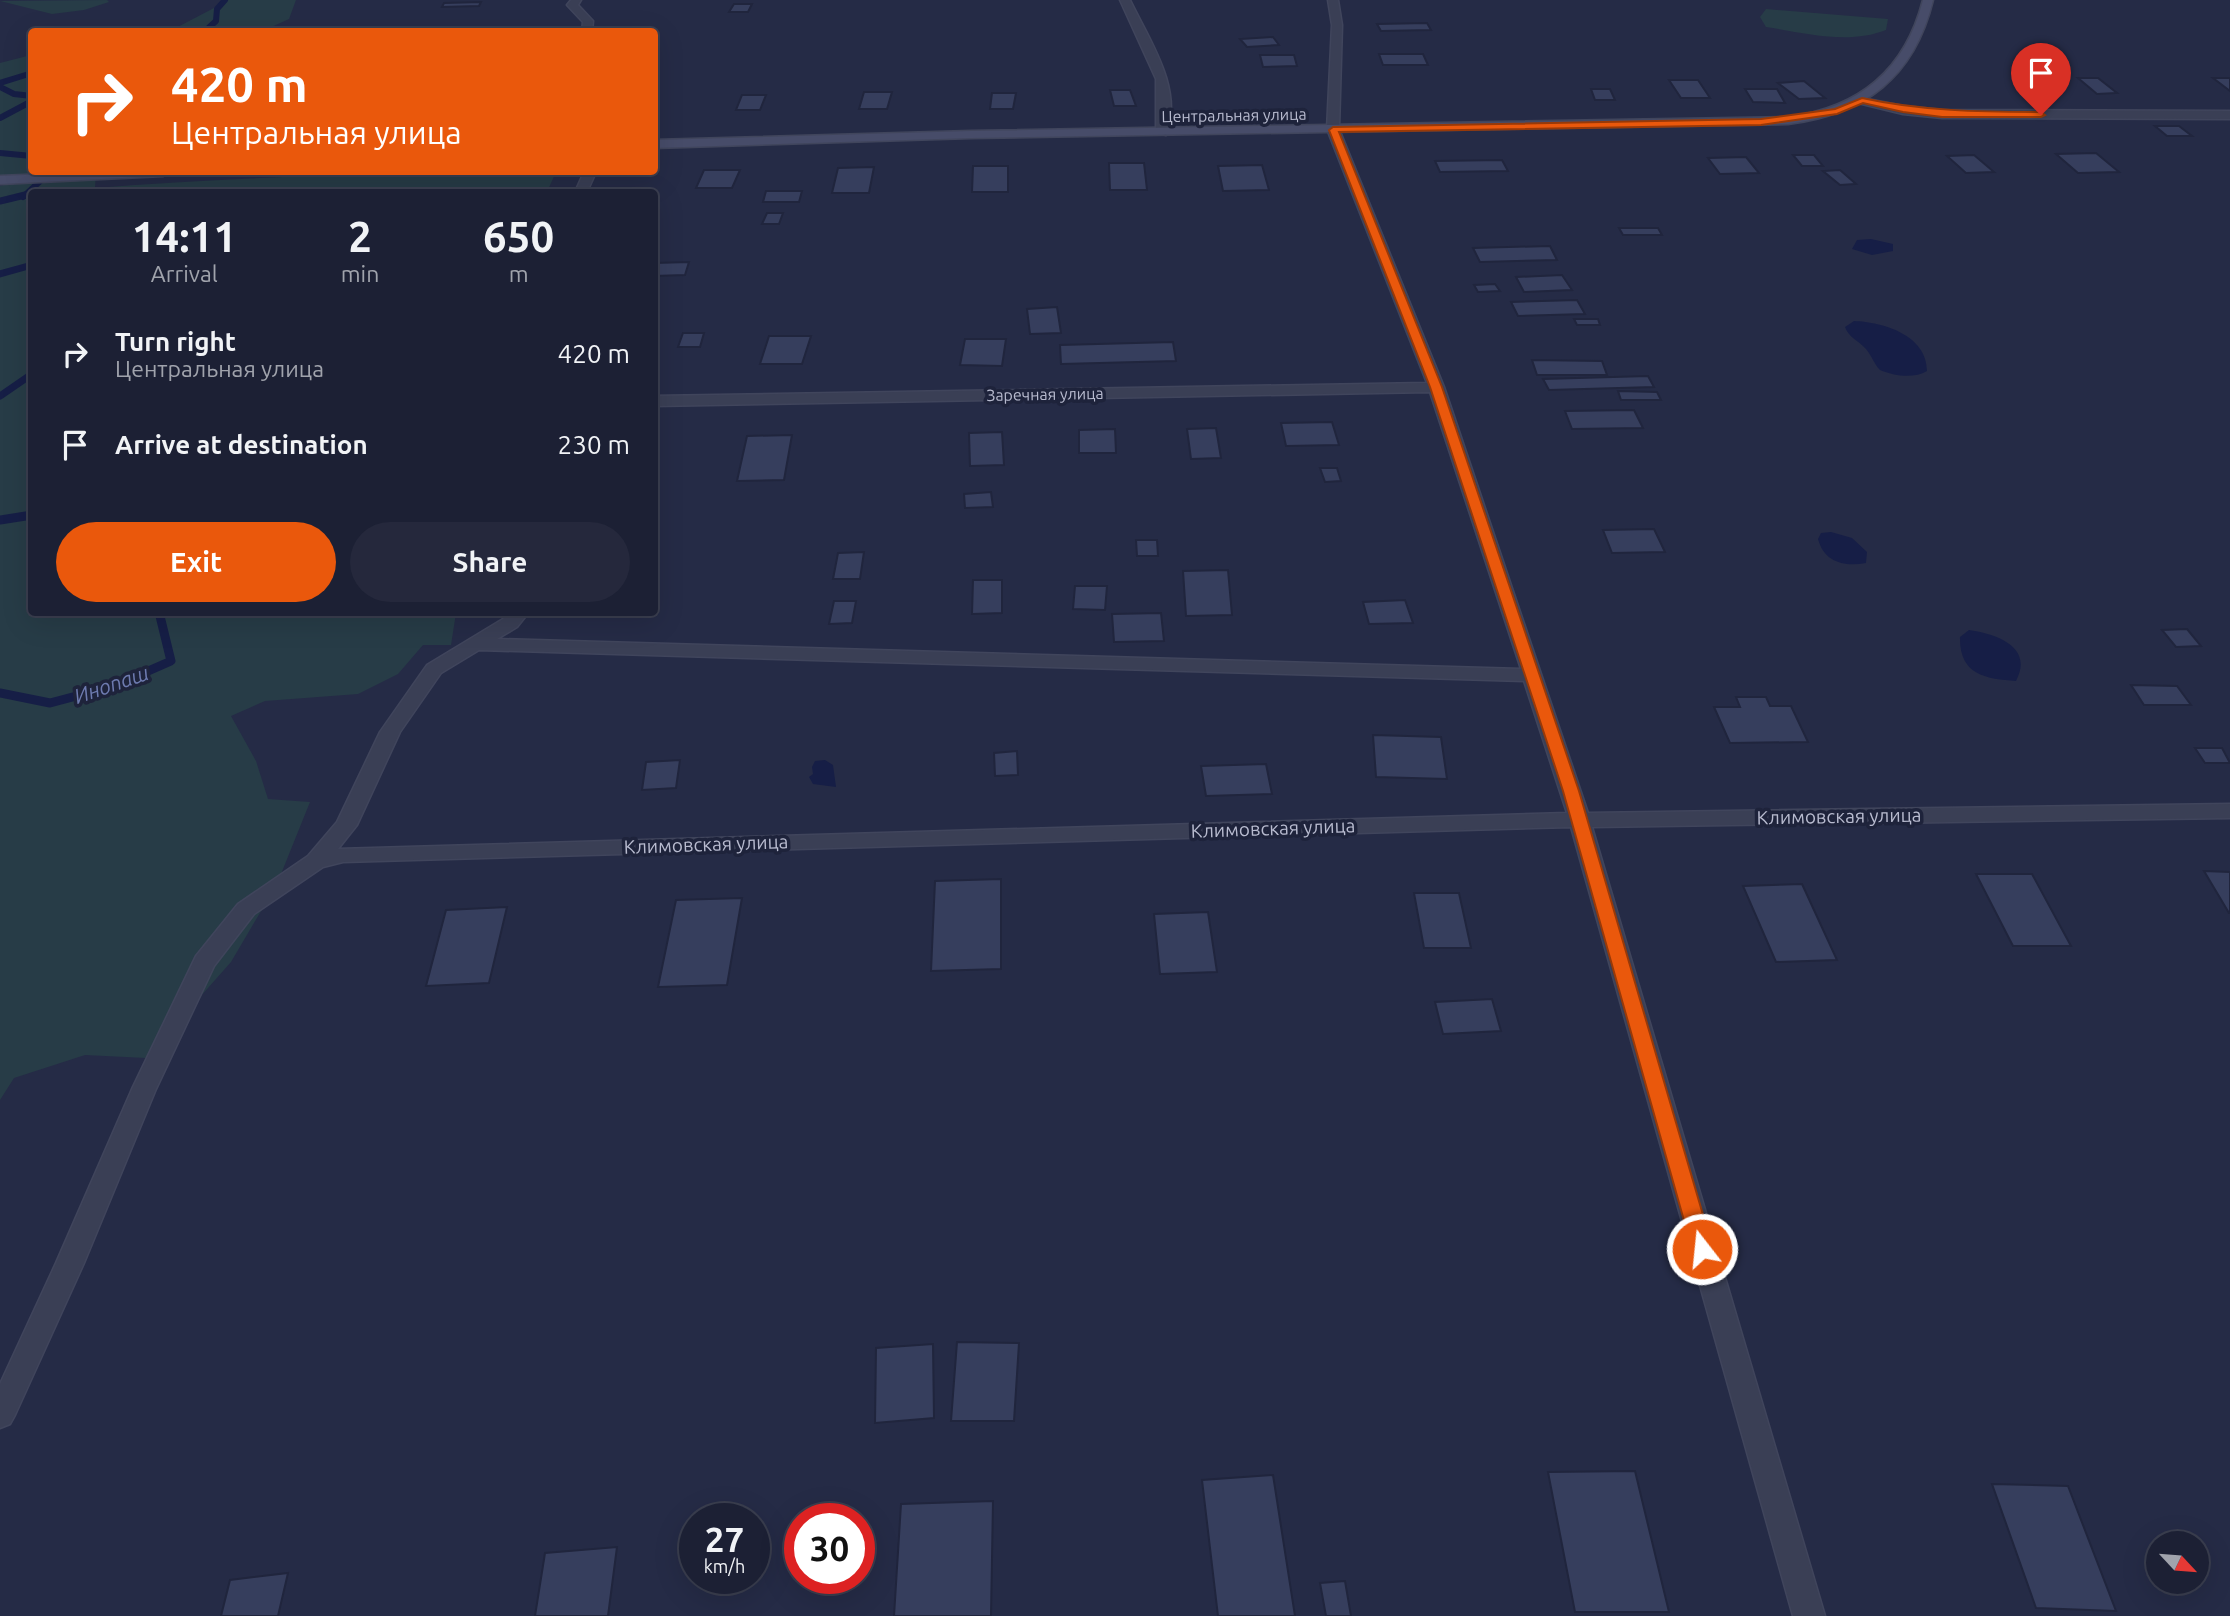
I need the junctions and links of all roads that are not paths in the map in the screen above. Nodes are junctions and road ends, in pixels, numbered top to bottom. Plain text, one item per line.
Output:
1 (560, 0) edge
2 (1125, 0) edge
3 (1333, 0) edge
4 (1928, 0) edge
5 (574, 2) edge
6 (587, 28) edge
7 (1862, 101) junction
8 (2230, 115) edge
9 (1333, 130) junction
10 (1162, 132) junction
11 (658, 144) edge
12 (99, 175) edge
13 (0, 180) edge
14 (1436, 387) junction
15 (658, 401) edge
16 (516, 616) edge
17 (478, 644) junction
18 (1532, 675) junction
19 (2230, 811) edge
20 (1579, 820) junction
21 (316, 861) junction
22 (0, 1415) edge
23 (1809, 1616) edge

1 - 5 street
2 - 10 street
3 - 9 street
4 - 7 street
5 - 6 street
7 - 8 street
7 - 9 street, Центральная улица
9 - 10 street, Центральная улица
9 - 14 street
10 - 11 street, Центральная улица
12 - 13 street
14 - 15 street, Заречная улица
14 - 18 street
16 - 17 street
17 - 18 street
17 - 21 street
18 - 20 street
19 - 20 street, Климовская улица
20 - 21 street, Климовская улица
20 - 23 street
21 - 22 street

